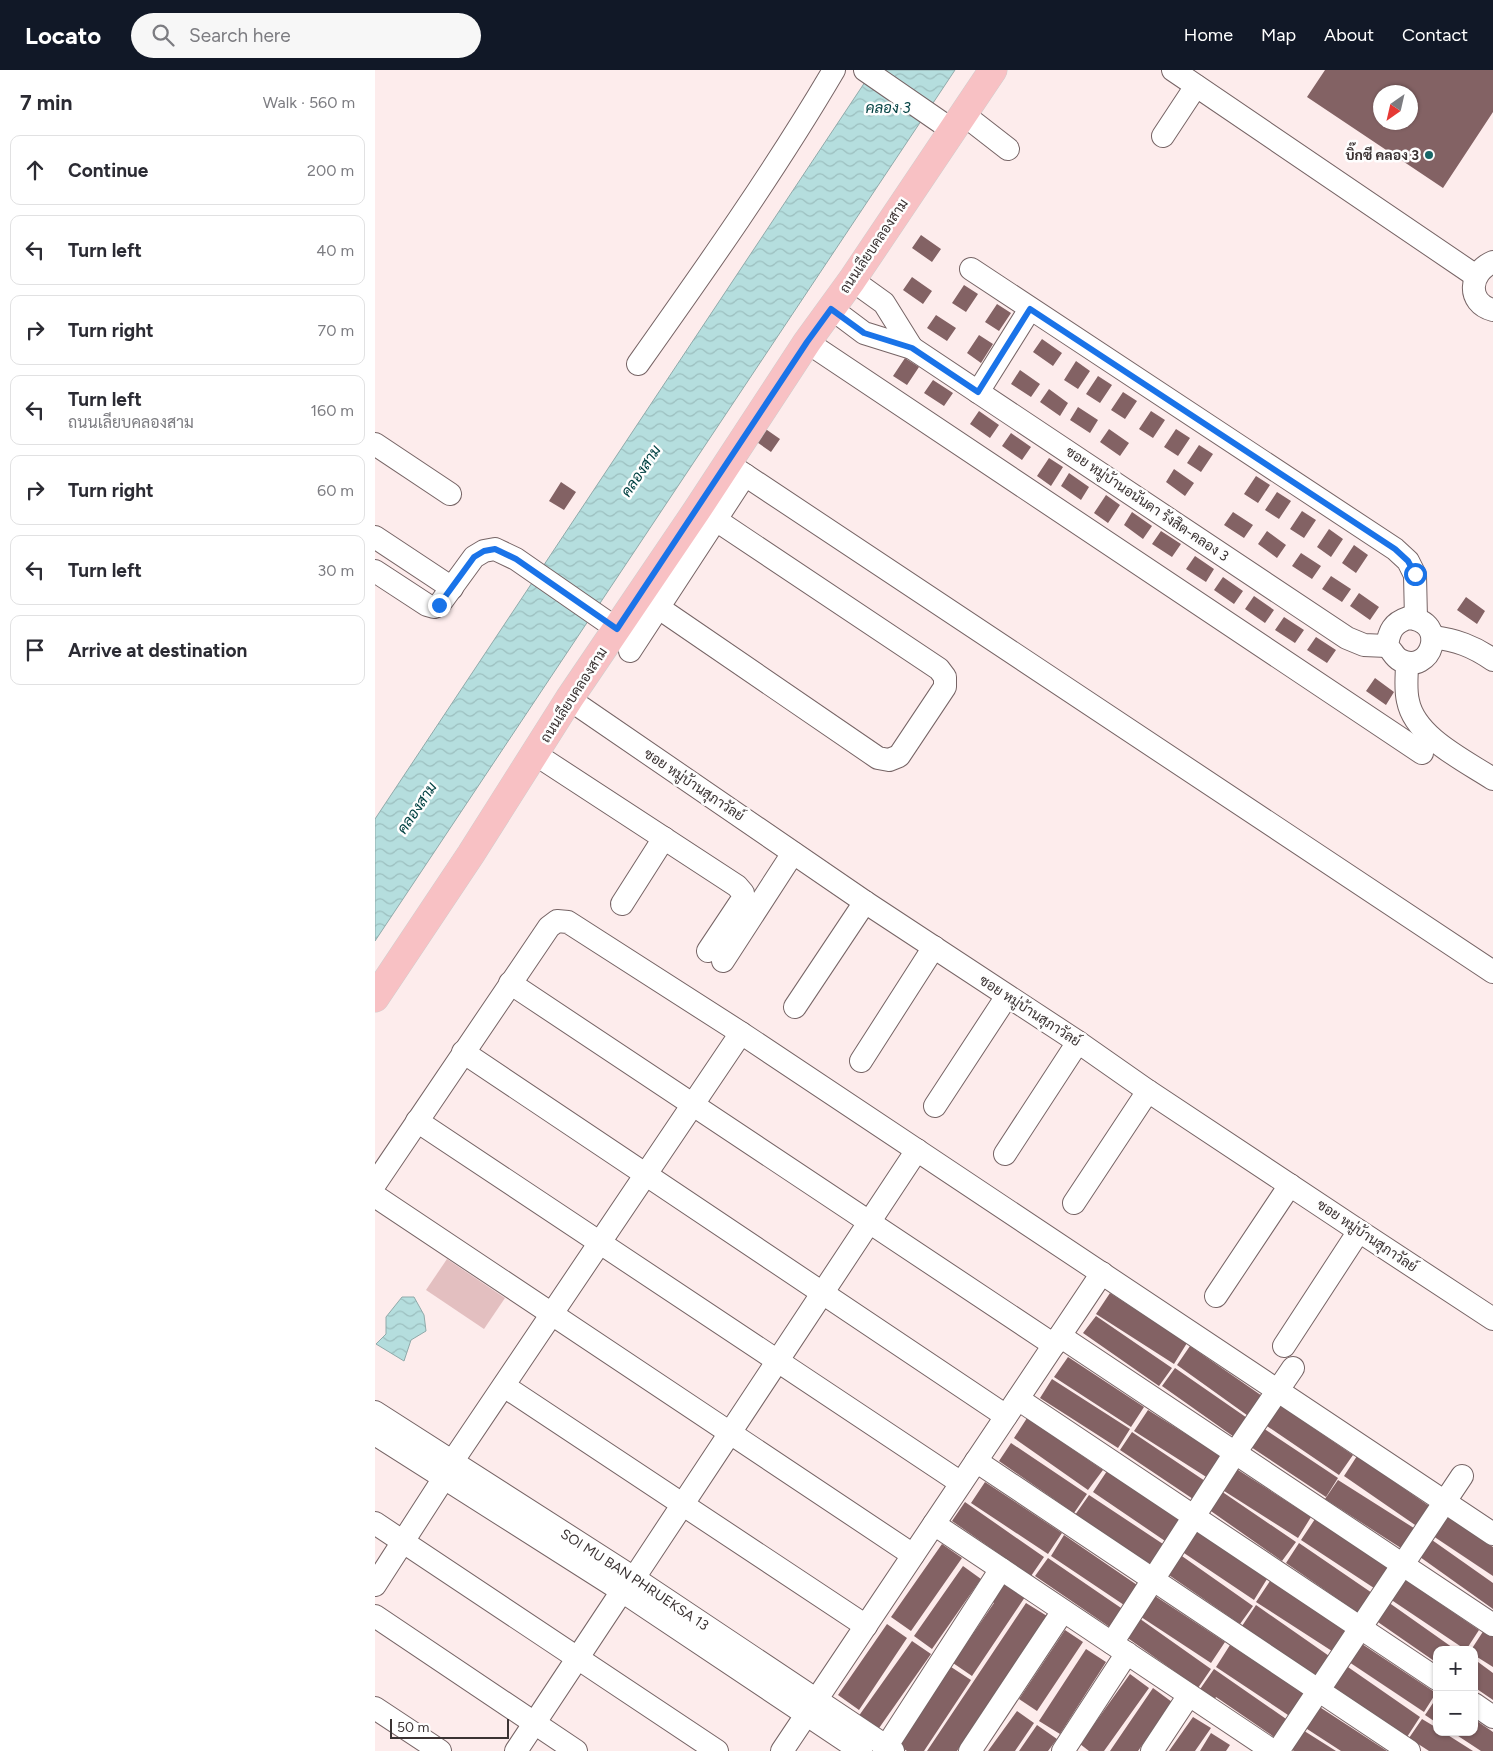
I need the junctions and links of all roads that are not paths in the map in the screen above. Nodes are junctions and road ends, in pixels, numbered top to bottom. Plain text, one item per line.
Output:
1 (834, 70) edge
2 (865, 70) edge
3 (993, 70) edge
4 (1173, 70) edge
5 (1196, 86) junction
6 (957, 122) junction
7 (1163, 136) dead end
8 (1008, 149) dead end
9 (971, 269) dead end
10 (1485, 269) edge
11 (851, 280) junction
12 (831, 309) junction
13 (1030, 309) junction
14 (1493, 310) edge
15 (807, 342) junction
16 (912, 348) junction
17 (638, 364) dead end
18 (978, 392) junction
19 (375, 444) edge
20 (736, 469) junction
21 (450, 494) dead end
22 (707, 515) junction
23 (375, 537) edge
24 (375, 571) edge
25 (446, 597) junction
26 (659, 608) junction
27 (1416, 618) junction
28 (615, 632) junction
29 (1433, 638) junction
30 (1387, 646) junction
31 (1493, 660) edge
32 (1407, 662) junction
33 (569, 700) junction
34 (1422, 753) dead end
35 (535, 754) junction
36 (1493, 779) edge
37 (664, 838) junction
38 (793, 853) junction
39 (865, 902) junction
40 (622, 904) dead end
41 (934, 947) junction
42 (1493, 972) edge
43 (510, 983) junction
44 (1007, 996) junction
45 (375, 998) edge
46 (795, 1007) dead end
47 (741, 1033) junction
48 (1078, 1042) junction
49 (463, 1052) junction
50 (861, 1061) dead end
51 (1148, 1091) junction
52 (693, 1105) junction
53 (935, 1106) dead end
54 (417, 1121) junction
55 (917, 1150) junction
56 (1005, 1154) dead end
57 (646, 1175) junction
58 (375, 1184) edge
59 (1290, 1185) junction
60 (375, 1196) edge
61 (1074, 1203) dead end
62 (870, 1222) junction
63 (1359, 1231) junction
64 (601, 1243) junction
65 (1102, 1273) junction
66 (823, 1293) junction
67 (1215, 1296) dead end
68 (553, 1315) junction
69 (1493, 1319) edge
70 (1057, 1340) junction
71 (1284, 1346) dead end
72 (778, 1361) junction
73 (1293, 1368) dead end
74 (504, 1386) junction
75 (1278, 1391) junction
76 (1012, 1408) junction
77 (375, 1412) edge
78 (730, 1433) junction
79 (375, 1434) edge
80 (1235, 1453) junction
81 (976, 1461) junction
82 (448, 1470) junction
83 (1462, 1476) dead end
84 (961, 1483) junction
85 (1445, 1502) junction
86 (682, 1504) junction
87 (1193, 1516) junction
88 (375, 1523) edge
89 (934, 1524) junction
90 (1493, 1534) edge
91 (403, 1542) junction
92 (913, 1555) junction
93 (1402, 1565) junction
94 (1001, 1570) junction
95 (1152, 1580) junction
96 (375, 1585) edge
97 (628, 1585) junction
98 (1063, 1611) junction
99 (375, 1616) edge
100 (866, 1626) junction
101 (1493, 1626) edge
102 (1361, 1628) junction
103 (1119, 1648) junction
104 (578, 1658) junction
105 (1433, 1676) edge
106 (1319, 1691) junction
107 (1189, 1695) junction
108 (812, 1707) junction
109 (1478, 1707) edge
110 (375, 1708) edge
111 (1493, 1716) edge
112 (535, 1723) junction
113 (1247, 1744) edge
114 (889, 1749) edge
115 (441, 1751) edge
116 (517, 1751) edge
117 (576, 1751) edge
118 (717, 1751) edge
119 (782, 1751) edge
120 (861, 1751) edge
121 (970, 1751) edge
122 (1063, 1751) edge
123 (1152, 1751) edge
124 (1273, 1751) edge
125 (1278, 1751) edge
126 (1409, 1751) edge

1 - 17 street
2 - 6 street
3 - 6 main road, ถนนเลียบคลองสาม
4 - 5 street
5 - 7 street
5 - 10 street
6 - 8 street
6 - 11 main road, ถนนเลียบคลองสาม
9 - 13 street
10 - 14 street
11 - 12 main road, ถนนเลียบคลองสาม
11 - 16 street, ซอย หมู่บ้านอนันดา รังสิต-คลอง 3
12 - 15 main road, ถนนเลียบคลองสาม
12 - 16 street, ซอย หมู่บ้านอนันดา รังสิต-คลอง 3
13 - 18 street
13 - 27 street
15 - 20 main road, ถนนเลียบคลองสาม
15 - 34 street
16 - 18 street, ซอย หมู่บ้านอนันดา รังสิต-คลอง 3
18 - 30 street, ซอย หมู่บ้านอนันดา รังสิต-คลอง 3
19 - 21 street
20 - 22 main road, ถนนเลียบคลองสาม
20 - 42 street
22 - 26 street
22 - 26 street
22 - 28 main road, ถนนเลียบคลองสาม
23 - 25 street
24 - 25 street
25 - 28 street
26 - 28 street
27 - 29 street
27 - 30 street
28 - 33 main road, ถนนเลียบคลองสาม
29 - 31 street
29 - 32 street
30 - 32 street
32 - 36 street
33 - 35 main road, ถนนเลียบคลองสาม
33 - 38 street, ซอย หมู่บ้านสุภาวัลย์
35 - 37 street
35 - 45 main road, ถนนเลียบคลองสาม
37 - 38 street
37 - 40 street
38 - 39 street, ซอย หมู่บ้านสุภาวัลย์
39 - 41 street, ซอย หมู่บ้านสุภาวัลย์
39 - 46 street
41 - 44 street, ซอย หมู่บ้านสุภาวัลย์
41 - 50 street
43 - 47 street
43 - 49 street
43 - 52 street
44 - 48 street, ซอย หมู่บ้านสุภาวัลย์
44 - 53 street
47 - 52 street
47 - 55 street
48 - 51 street, ซอย หมู่บ้านสุภาวัลย์
48 - 56 street
49 - 54 street
49 - 57 street
51 - 59 street, ซอย หมู่บ้านสุภาวัลย์
51 - 61 street
52 - 57 street
52 - 62 street
54 - 58 street
54 - 64 street
55 - 62 street
55 - 65 street
57 - 64 street
57 - 66 street
59 - 63 street, ซอย หมู่บ้านสุภาวัลย์
59 - 67 street
60 - 68 street
62 - 66 street
62 - 70 street
63 - 69 street, ซอย หมู่บ้านสุภาวัลย์
63 - 71 street
64 - 68 street
64 - 72 street
65 - 70 street
65 - 75 street
66 - 72 street
66 - 76 street
68 - 74 street
68 - 78 street
70 - 76 street
70 - 80 street
72 - 78 street
72 - 84 street
73 - 75 street
74 - 82 street
74 - 86 street
75 - 80 street
75 - 85 street
76 - 81 street
76 - 87 street
77 - 82 street, SOI MU BAN PHRUEKSA 13
78 - 86 street
78 - 92 street
79 - 82 street, SOI MU BAN PHRUEKSA 13
80 - 87 street
80 - 93 street
81 - 84 street
81 - 95 street
82 - 91 street
82 - 97 street, SOI MU BAN PHRUEKSA 13
83 - 85 street
84 - 89 street
85 - 90 street
85 - 93 street
86 - 97 street
86 - 100 street
87 - 95 street
87 - 102 street
88 - 91 street
89 - 92 street
89 - 94 street
91 - 96 street
91 - 104 street
92 - 100 street
93 - 101 street
93 - 102 street
94 - 98 street
94 - 114 street
95 - 103 street
95 - 106 street
97 - 104 street
97 - 108 street, SOI MU BAN PHRUEKSA 13
98 - 103 street
98 - 121 street
99 - 112 street
100 - 108 street
102 - 105 street
102 - 106 street
103 - 107 street
103 - 122 street
104 - 112 street
104 - 118 street
106 - 125 street
106 - 126 street
107 - 113 street
107 - 123 street
108 - 114 street, SOI MU BAN PHRUEKSA 13
108 - 119 street
108 - 120 street, SOI MU BAN PHRUEKSA 13
109 - 111 street
110 - 115 street
112 - 116 street
112 - 117 street
113 - 124 street

